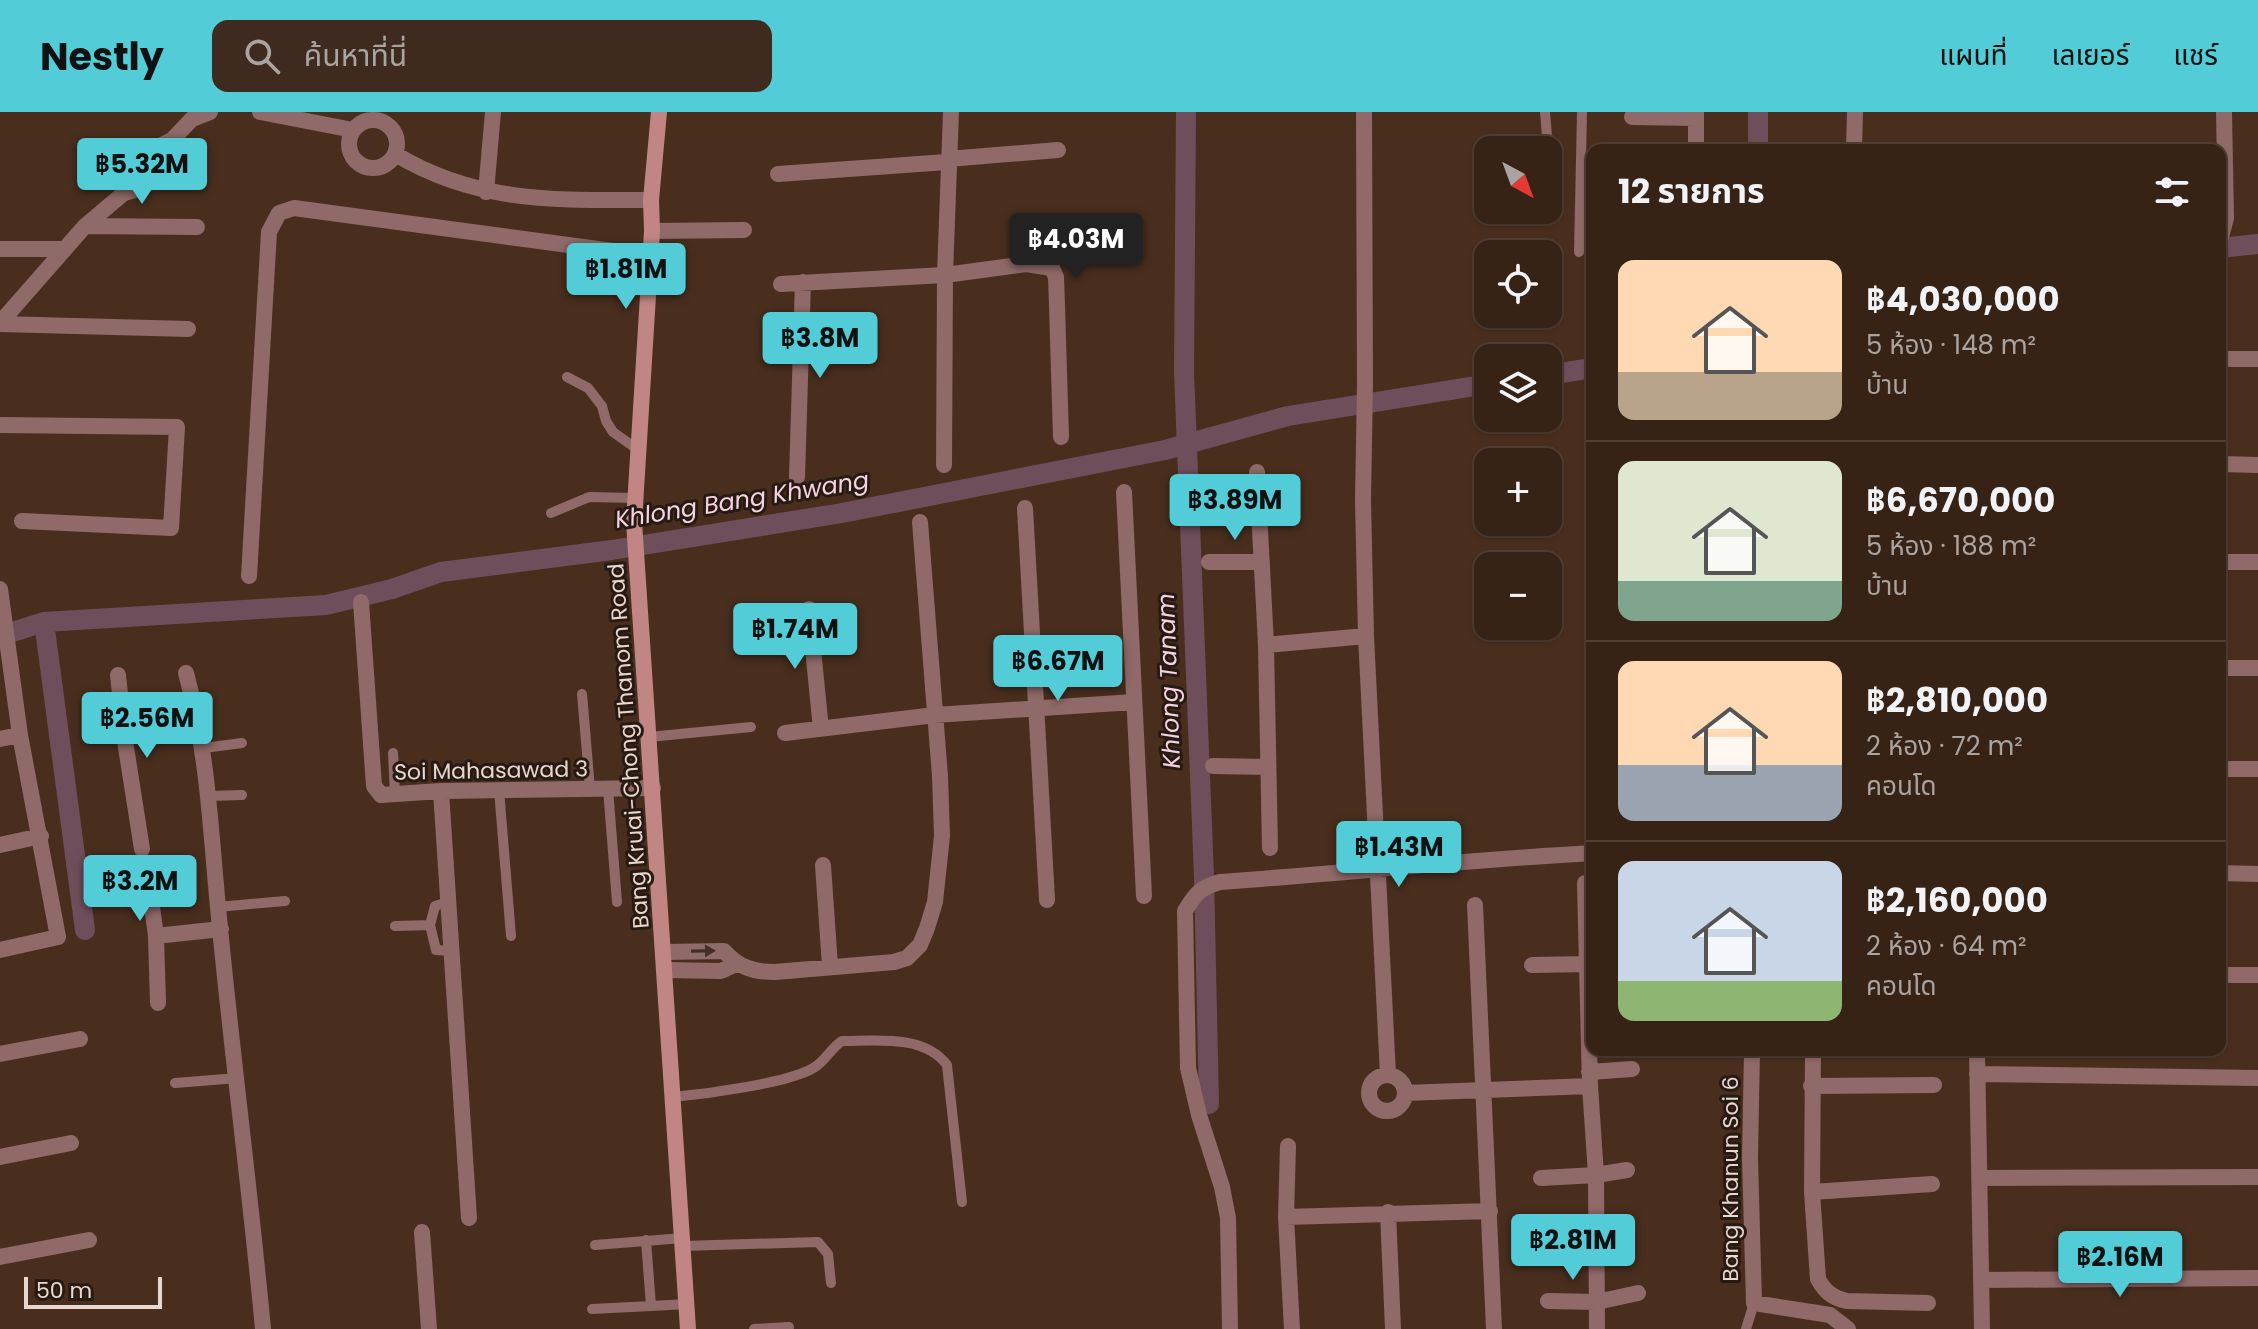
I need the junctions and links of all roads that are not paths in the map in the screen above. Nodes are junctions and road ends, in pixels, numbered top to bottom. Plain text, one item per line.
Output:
1 (210, 112) edge
2 (263, 112) edge
3 (493, 112) edge
4 (659, 112) edge
5 (951, 112) edge
6 (1364, 112) edge
7 (1545, 112) edge
8 (1582, 112) edge
9 (1855, 112) edge
10 (2224, 112) edge
11 (1696, 115) edge
12 (1632, 117) dead end
13 (353, 130) junction
14 (1547, 136) dead end
15 (1696, 144) edge
16 (1854, 144) edge
17 (2225, 144) edge
18 (1058, 150) dead end
19 (395, 154) junction
20 (947, 161) junction
21 (778, 174) dead end
22 (486, 192) junction
23 (651, 200) junction
24 (85, 226) junction
25 (197, 227) dead end
26 (744, 230) dead end
27 (652, 231) junction
28 (0, 249) edge
29 (64, 249) junction
30 (1579, 252) dead end
31 (650, 256) junction
32 (945, 275) junction
33 (803, 282) junction
34 (781, 284) dead end
35 (0, 323) edge
36 (188, 329) dead end
37 (2226, 359) edge
38 (2258, 359) edge
39 (567, 377) dead end
40 (0, 425) edge
41 (1061, 437) dead end
42 (637, 449) junction
43 (2226, 464) edge
44 (944, 465) dead end
45 (2258, 465) edge
46 (1257, 472) dead end
47 (797, 477) dead end
48 (1124, 492) dead end
49 (634, 506) junction
50 (1025, 508) dead end
51 (551, 513) dead end
52 (22, 521) dead end
53 (920, 522) dead end
54 (1209, 562) dead end
55 (1262, 562) junction
56 (2226, 562) edge
57 (2258, 562) edge
58 (249, 576) dead end
59 (0, 589) edge
60 (361, 602) dead end
61 (809, 609) dead end
62 (1366, 636) junction
63 (1266, 645) junction
64 (2226, 668) edge
65 (2258, 668) edge
66 (186, 673) dead end
67 (118, 675) dead end
68 (582, 694) dead end
69 (1134, 702) junction
70 (1038, 709) junction
71 (935, 715) junction
72 (20, 726) junction
73 (751, 727) dead end
74 (821, 729) junction
75 (785, 733) dead end
76 (649, 737) junction
77 (0, 739) edge
78 (242, 743) dead end
79 (204, 748) junction
80 (393, 753) dead end
81 (1213, 766) dead end
82 (1268, 767) junction
83 (2226, 769) edge
84 (2258, 769) edge
85 (653, 788) junction
86 (590, 789) junction
87 (608, 789) junction
88 (499, 790) junction
89 (441, 791) junction
90 (395, 794) junction
91 (242, 795) dead end
92 (210, 796) junction
93 (41, 836) junction
94 (0, 845) edge
95 (1270, 848) dead end
96 (1586, 853) edge
97 (823, 865) dead end
98 (1378, 871) junction
99 (2226, 873) edge
100 (2258, 874) edge
101 (1585, 883) dead end
102 (1144, 896) dead end
103 (1047, 900) dead end
104 (285, 901) dead end
105 (448, 902) junction
106 (617, 902) dead end
107 (1475, 905) dead end
108 (218, 907) junction
109 (1586, 924) edge
110 (430, 925) junction
111 (395, 926) dead end
112 (221, 929) junction
113 (156, 936) junction
114 (511, 936) dead end
115 (0, 950) edge
116 (452, 951) junction
117 (664, 952) junction
118 (736, 964) junction
119 (1586, 964) edge
120 (1532, 965) dead end
121 (830, 966) junction
122 (665, 970) junction
123 (2226, 975) edge
124 (2258, 975) edge
125 (158, 1003) dead end
126 (80, 1039) dead end
127 (0, 1054) edge
128 (1589, 1056) edge
129 (1752, 1056) edge
130 (1813, 1056) edge
131 (1977, 1056) edge
132 (1632, 1069) dead end
133 (1977, 1074) junction
134 (1388, 1075) junction
135 (238, 1078) junction
136 (2258, 1078) edge
137 (1590, 1079) junction
138 (175, 1083) dead end
139 (1934, 1085) dead end
140 (1811, 1086) junction
141 (1482, 1092) junction
142 (1405, 1093) junction
143 (673, 1097) junction
144 (71, 1143) dead end
145 (1288, 1146) dead end
146 (0, 1157) edge
147 (1627, 1170) dead end
148 (1596, 1175) junction
149 (2258, 1177) edge
150 (1541, 1178) dead end
151 (1980, 1178) junction
152 (1932, 1184) dead end
153 (1812, 1192) junction
154 (962, 1202) dead end
155 (1490, 1211) junction
156 (1388, 1212) junction
157 (1286, 1217) junction
158 (469, 1218) dead end
159 (422, 1232) dead end
160 (89, 1240) dead end
161 (646, 1240) junction
162 (683, 1242) junction
163 (595, 1245) dead end
164 (0, 1257) edge
165 (2258, 1278) edge
166 (1981, 1280) junction
167 (831, 1283) dead end
168 (1638, 1293) dead end
169 (1548, 1301) dead end
170 (1597, 1302) junction
171 (1754, 1303) junction
172 (1928, 1303) dead end
173 (687, 1304) junction
174 (651, 1306) junction
175 (592, 1309) dead end
176 (789, 1327) dead end
177 (263, 1329) edge
178 (429, 1329) edge
179 (688, 1329) edge
180 (754, 1329) edge
181 (1230, 1329) edge
182 (1292, 1329) edge
183 (1393, 1329) edge
184 (1494, 1329) edge
185 (1597, 1329) edge
186 (1746, 1329) edge
187 (1848, 1329) edge
188 (1982, 1329) edge

1 - 24 street
2 - 13 street
3 - 22 street
4 - 23 street, Bang Kruai-Chong Thanom Road
5 - 20 street
6 - 62 street
7 - 14 lane
8 - 30 lane
9 - 16 street
10 - 17 street
11 - 12 street
11 - 15 street
13 - 19 street
13 - 19 street
18 - 20 street
19 - 22 street
20 - 21 street
20 - 32 street
22 - 23 street
23 - 27 street, Bang Kruai-Chong Thanom Road
24 - 25 street
24 - 29 street
26 - 27 street
27 - 31 street, Bang Kruai-Chong Thanom Road
28 - 29 street
29 - 35 street
31 - 42 street, Bang Kruai-Chong Thanom Road
31 - 58 street
32 - 33 street
32 - 41 street
32 - 44 street
33 - 34 street
33 - 47 street
35 - 36 street
37 - 38 street
39 - 42 lane
40 - 52 street
42 - 49 street, Bang Kruai-Chong Thanom Road
43 - 45 street
46 - 55 street
48 - 69 street
49 - 51 lane
49 - 76 street, Bang Kruai-Chong Thanom Road
50 - 70 street
53 - 71 street
54 - 55 street
55 - 63 street
56 - 57 street
59 - 72 street
60 - 90 street, Soi Mahasawad 3
61 - 74 street
62 - 63 street
62 - 98 street
63 - 82 street
64 - 65 street
66 - 79 street
67 - 113 street
68 - 86 lane
69 - 70 street
69 - 102 street
70 - 71 street
70 - 103 street
71 - 74 street
71 - 121 street
72 - 77 street
72 - 93 street
73 - 76 lane
74 - 75 street
76 - 85 street, Bang Kruai-Chong Thanom Road
78 - 79 lane
79 - 92 street
80 - 90 lane
81 - 82 street
82 - 95 street
83 - 84 street
85 - 87 street, Soi Mahasawad 3
85 - 117 street, Bang Kruai-Chong Thanom Road
86 - 87 street, Soi Mahasawad 3
86 - 88 street, Soi Mahasawad 3
87 - 106 lane
88 - 89 street, Soi Mahasawad 3
88 - 114 lane
89 - 90 street, Soi Mahasawad 3
89 - 105 street
91 - 92 lane
92 - 108 street
93 - 94 street
93 - 115 street
96 - 98 street
97 - 121 street
98 - 134 street
98 - 181 street
99 - 100 street
101 - 109 street
104 - 108 lane
105 - 110 lane
105 - 116 street
107 - 141 street
108 - 112 street
110 - 111 lane
110 - 116 lane
112 - 113 street
112 - 135 street
113 - 125 street
116 - 158 street
117 -> 118 street
117 - 122 street, Bang Kruai-Chong Thanom Road
118 - 121 street
118 - 122 street
119 - 120 street
122 - 143 street, Bang Kruai-Chong Thanom Road
123 - 124 street
126 - 127 street
128 - 137 street
129 - 171 street, Bang Khanun Soi 6
130 - 140 street
131 - 133 street
132 - 137 street
133 - 136 street
133 - 151 street
134 - 142 street
134 - 142 street
135 - 138 lane
135 - 177 street
137 - 141 street
137 - 148 street
139 - 140 street
140 - 153 street
141 - 142 street
141 - 155 street
143 - 154 lane
143 - 162 street, Bang Kruai-Chong Thanom Road
144 - 146 street
145 - 157 street
147 - 148 street
148 - 150 street
148 - 170 street
149 - 151 street
151 - 166 street
152 - 153 street
153 - 172 street
155 - 156 street
155 - 184 street
156 - 157 street
156 - 183 street
157 - 182 street
159 - 178 street
160 - 164 street
161 - 162 lane
161 - 163 lane
161 - 174 lane
162 - 167 lane
162 - 173 street, Bang Kruai-Chong Thanom Road
165 - 166 street
166 - 188 street
168 - 170 street
169 - 170 street
170 - 185 street
171 - 186 lane
171 - 187 street, Bang Khanun Soi 6
173 - 174 lane
173 - 179 street, Bang Kruai-Chong Thanom Road
174 - 175 lane
176 - 180 lane

